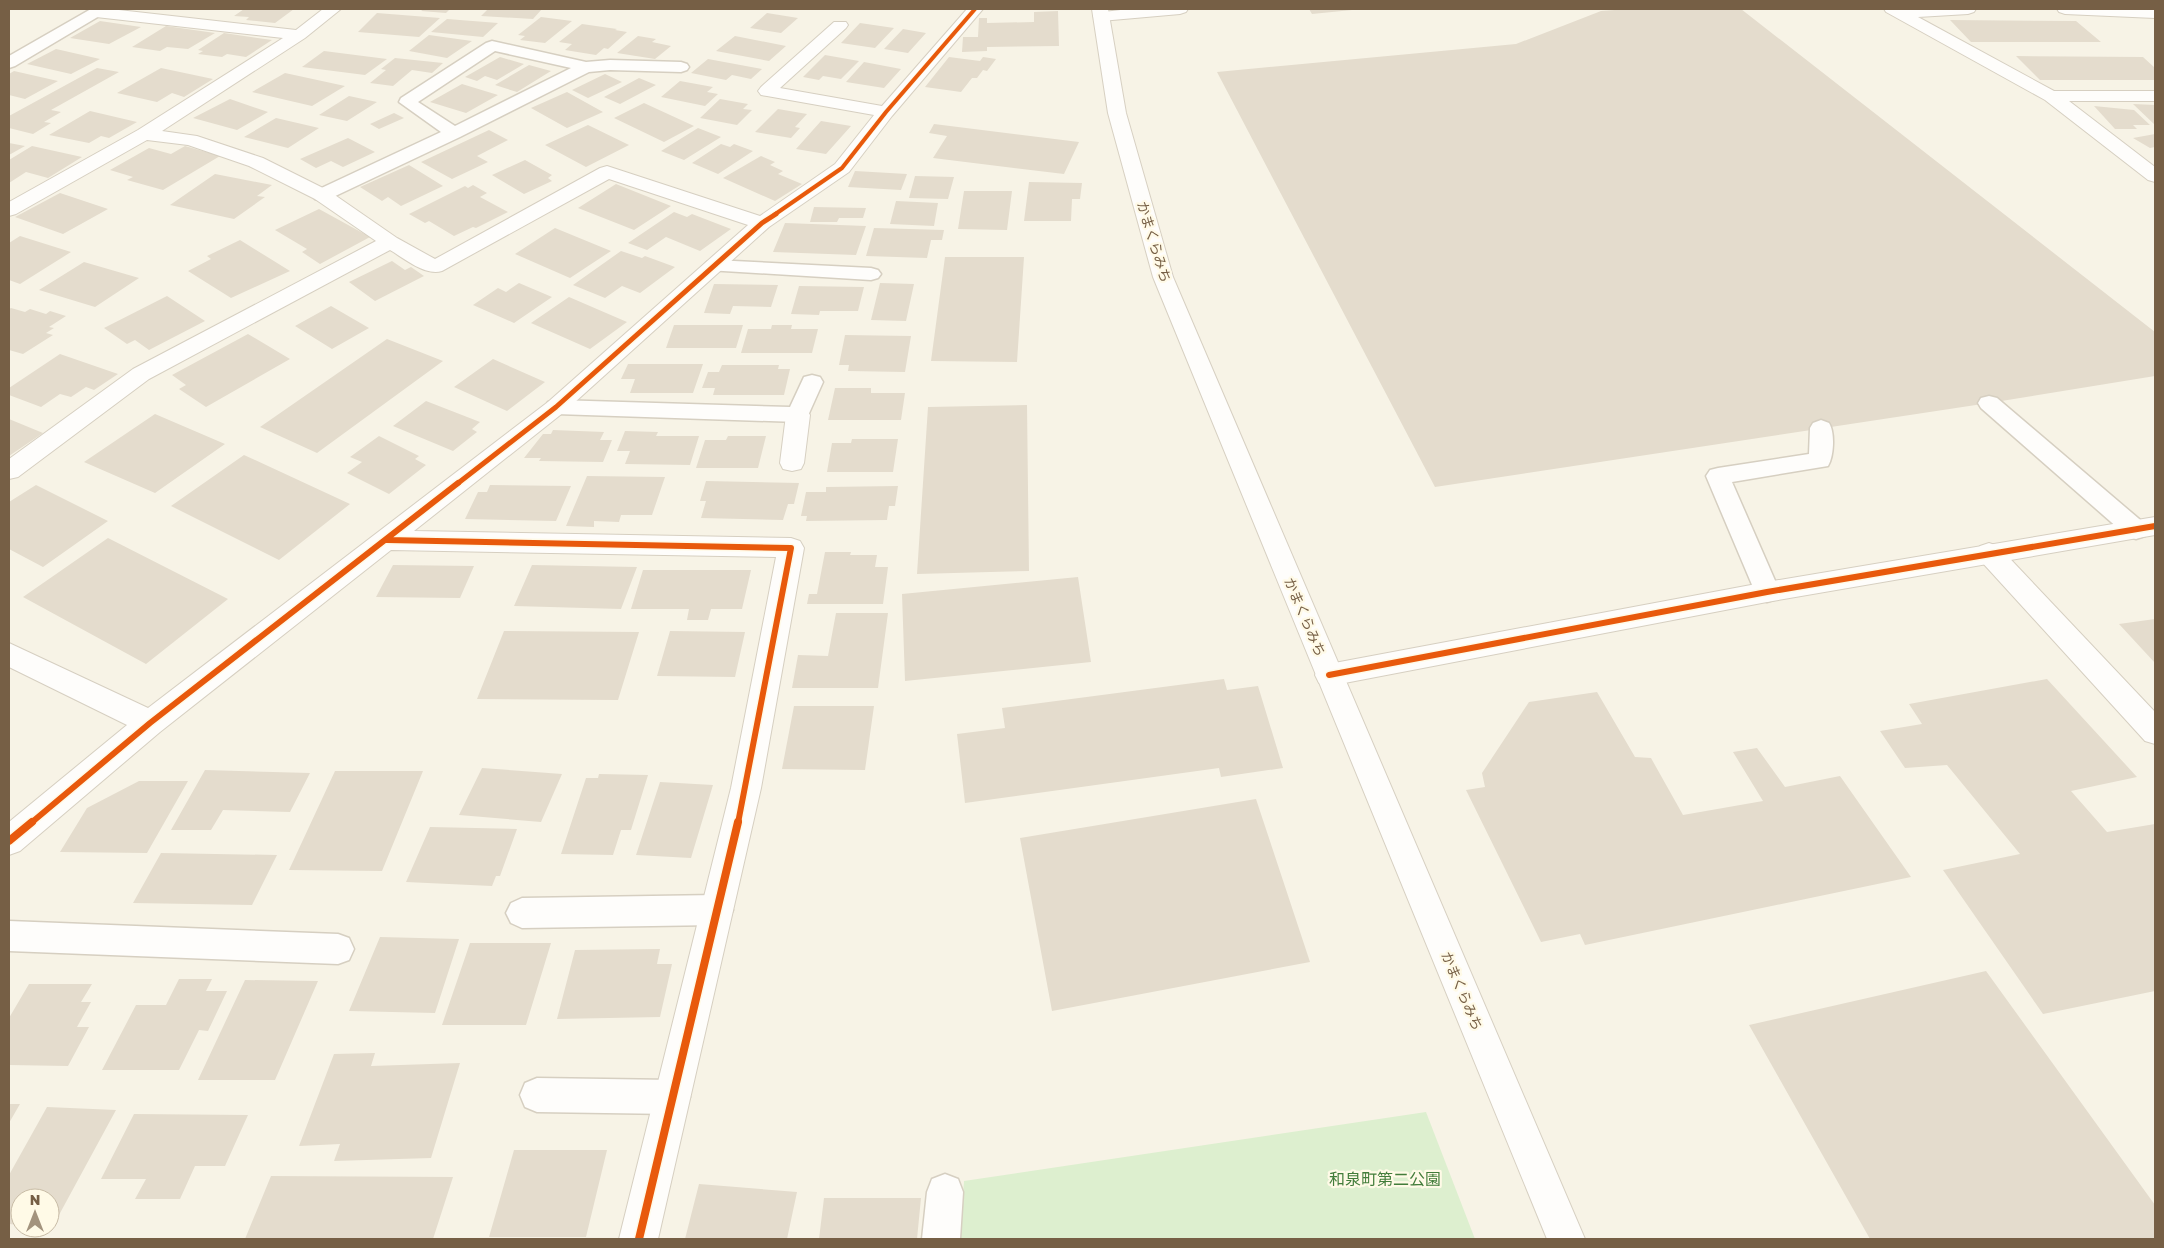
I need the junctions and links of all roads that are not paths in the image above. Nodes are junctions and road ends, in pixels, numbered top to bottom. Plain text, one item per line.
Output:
1 (72, 9) edge
2 (333, 9) edge
3 (975, 9) edge
4 (1180, 9) edge
5 (1968, 9) edge
6 (2065, 9) edge
7 (1896, 11) edge
8 (96, 12) junction
9 (1100, 12) edge
10 (2155, 13) edge
11 (840, 25) dead end
12 (299, 35) junction
13 (10, 62) edge
14 (586, 67) junction
15 (681, 67) dead end
16 (2051, 96) junction
17 (2155, 96) edge
18 (886, 112) junction
19 (454, 133) junction
20 (144, 134) junction
21 (2155, 176) edge
22 (322, 195) junction
23 (14, 202) edge
24 (762, 223) junction
25 (390, 242) junction
26 (714, 266) junction
27 (871, 274) dead end
28 (812, 382) dead end
29 (1989, 403) dead end
30 (556, 407) junction
31 (798, 415) junction
32 (1821, 428) dead end
33 (792, 463) dead end
34 (9, 471) edge
35 (2146, 528) edge
36 (388, 540) junction
37 (1989, 553) junction
38 (1767, 592) junction
39 (9, 654) edge
40 (1329, 675) junction
41 (150, 724) junction
42 (2155, 732) edge
43 (9, 841) edge
44 (716, 910) junction
45 (522, 913) dead end
46 (9, 936) edge
47 (338, 948) dead end
48 (537, 1095) dead end
49 (673, 1097) junction
50 (944, 1192) dead end
51 (639, 1239) edge
52 (941, 1239) edge
53 (1566, 1239) edge

1 - 8 lane
2 - 12 street
3 - 18 street
4 - 9 street
5 - 7 street
6 - 10 street
7 - 16 street
8 - 12 street
8 - 13 lane
9 - 40 street, かまくらみち
11 - 18 street
12 - 20 street
14 - 15 lane
14 - 19 lane
14 - 19 lane
16 - 17 street
16 - 21 street
18 - 24 street
19 - 22 lane
20 - 22 street
20 - 23 street
22 - 25 street
24 - 25 street
24 - 26 street
25 - 34 street
26 - 27 lane
26 - 30 street
28 - 31 lane
29 - 35 lane
30 - 31 lane
30 - 36 street
31 - 33 street
32 - 38 lane
35 - 37 street
36 - 41 street
36 - 44 street
37 - 38 street
37 - 42 street
38 - 40 street
39 - 41 street
40 - 53 street, かまくらみち
41 - 43 street
44 - 45 lane
44 - 49 street
46 - 47 lane
48 - 49 lane
49 - 51 street
50 - 52 lane

